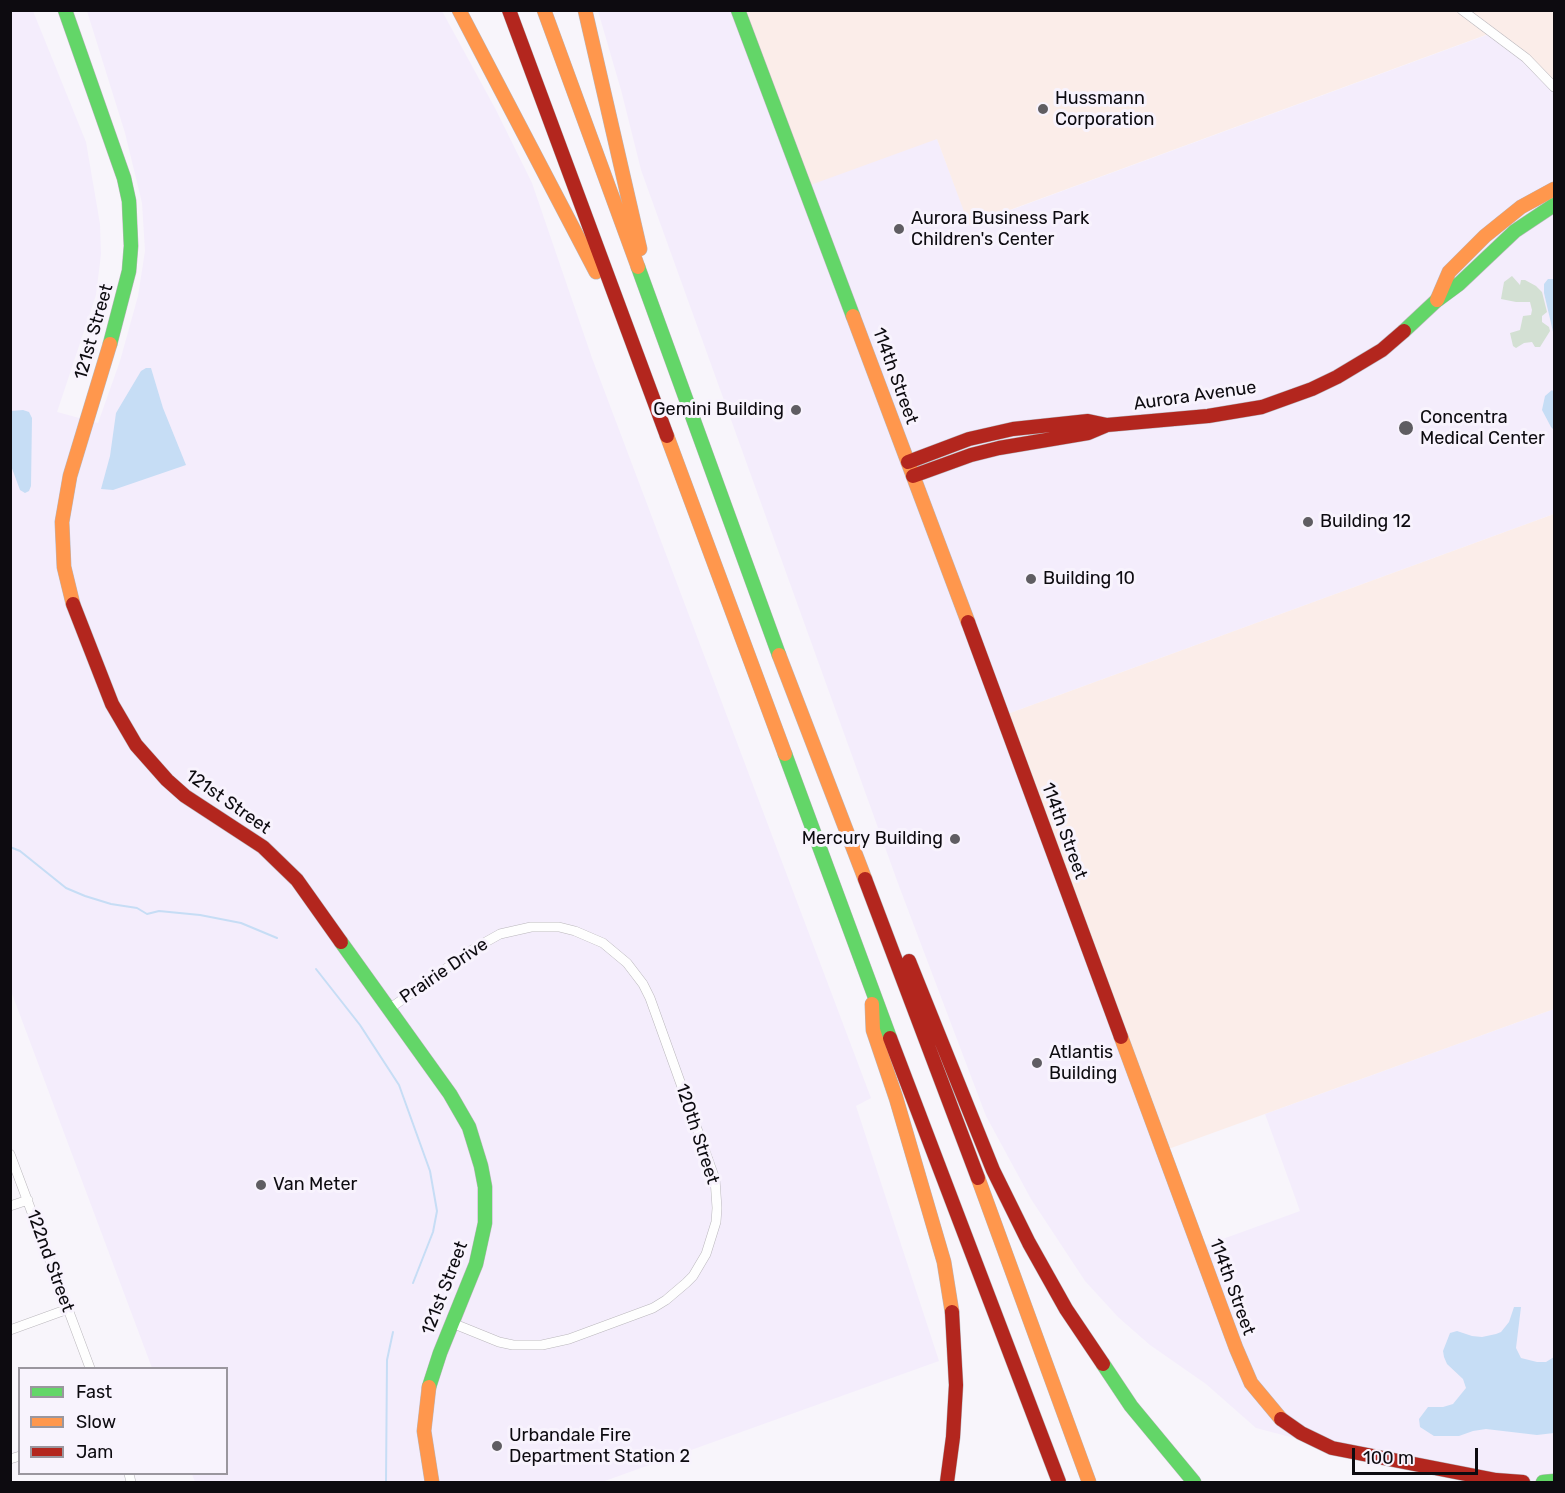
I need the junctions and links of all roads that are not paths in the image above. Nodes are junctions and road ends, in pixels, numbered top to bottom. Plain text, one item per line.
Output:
1 (65, 10) edge
2 (459, 10) edge
3 (509, 10) edge
4 (544, 10) edge
5 (585, 10) edge
6 (738, 10) edge
7 (1462, 10) edge
8 (1554, 87) edge
9 (1554, 189) edge
10 (1554, 205) edge
11 (1436, 301) junction
12 (658, 326) junction
13 (632, 340) junction
14 (1107, 425) junction
15 (908, 462) junction
16 (913, 476) junction
17 (784, 668) junction
18 (871, 987) junction
19 (650, 998) joint
20 (389, 1009) junction
21 (10, 1154) edge
22 (28, 1200) junction
23 (10, 1206) edge
24 (68, 1309) junction
25 (452, 1323) junction
26 (10, 1330) edge
27 (90, 1367) edge
28 (1554, 1481) edge
29 (432, 1482) edge
30 (947, 1482) edge
31 (1059, 1482) edge
32 (1089, 1482) edge
33 (1194, 1482) edge
34 (1523, 1482) edge
35 (1543, 1482) edge

1 - 20 main road, 121st Street
2 - 13 main road
3 - 13 main road
4 - 12 main road
5 - 12 main road
6 - 15 main road, 114th Street
7 - 8 street
9 - 11 main road, Aurora Avenue
10 - 11 main road, Aurora Avenue
11 - 14 main road, Aurora Avenue
12 - 17 main road
13 - 18 main road
14 - 15 main road, Aurora Avenue
14 - 16 main road, Aurora Avenue
15 - 16 main road, 114th Street
16 - 34 main road, 114th Street
17 - 32 main road
17 - 33 main road
18 - 30 main road
18 - 31 main road
19 - 20 street, Prairie Drive
19 - 25 street, 120th Street
20 - 25 main road, 121st Street
21 - 22 street, 122nd Street
22 - 23 street
22 - 24 street, 122nd Street
24 - 26 street
24 - 27 street, 122nd Street
25 - 29 main road, 121st Street
28 - 35 main road

